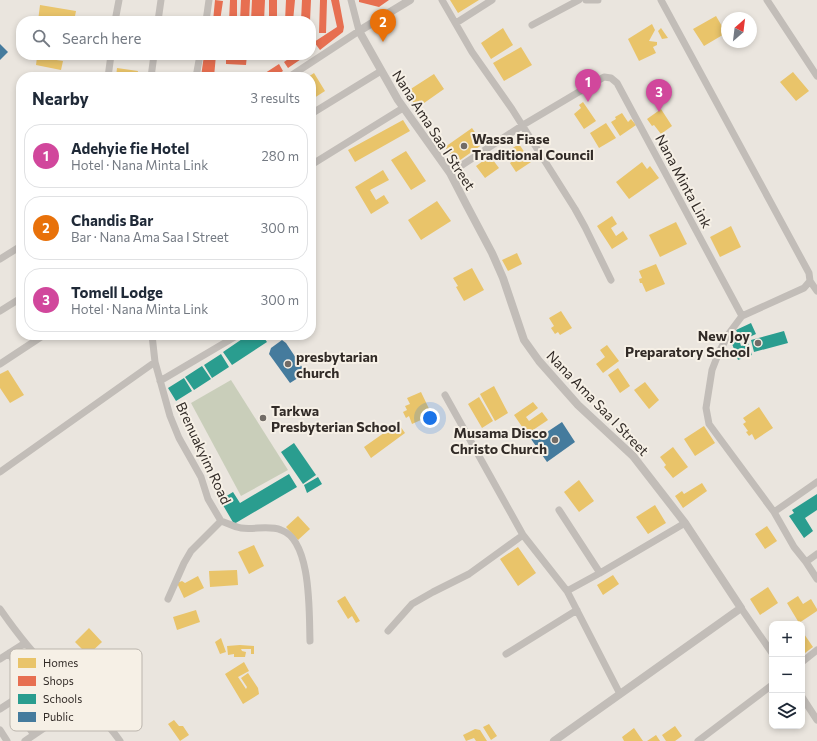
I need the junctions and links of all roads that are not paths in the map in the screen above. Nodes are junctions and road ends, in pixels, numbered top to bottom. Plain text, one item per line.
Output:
1 (119, 0) edge
2 (161, 0) edge
3 (209, 0) edge
4 (352, 0) edge
5 (410, 0) edge
6 (442, 0) edge
7 (492, 0) edge
8 (579, 0) edge
9 (586, 0) edge
10 (598, 0) edge
11 (661, 0) edge
12 (767, 0) edge
13 (116, 16) edge
14 (159, 16) edge
15 (207, 16) edge
16 (456, 23) junction
17 (532, 25) dead end
18 (359, 31) junction
19 (316, 59) edge
20 (110, 60) edge
21 (153, 60) edge
22 (199, 60) edge
23 (315, 60) edge
24 (381, 71) junction
25 (108, 72) edge
26 (152, 72) edge
27 (197, 72) edge
28 (297, 72) edge
29 (817, 76) edge
30 (403, 108) junction
31 (316, 111) edge
32 (523, 126) junction
33 (316, 163) edge
34 (450, 172) junction
35 (16, 249) edge
36 (0, 259) edge
37 (611, 280) dead end
38 (810, 281) junction
39 (817, 291) edge
40 (16, 301) edge
41 (0, 311) edge
42 (742, 316) junction
43 (36, 340) edge
44 (153, 340) edge
45 (230, 340) edge
46 (155, 362) junction
47 (0, 364) edge
48 (160, 381) junction
49 (445, 395) dead end
50 (0, 472) edge
51 (817, 482) edge
52 (559, 510) dead end
53 (774, 512) junction
54 (221, 521) junction
55 (685, 523) junction
56 (523, 535) junction
57 (817, 554) edge
58 (806, 562) junction
59 (600, 573) junction
60 (817, 579) edge
61 (567, 591) junction
62 (168, 599) dead end
63 (741, 608) junction
64 (577, 610) junction
65 (1, 611) edge
66 (388, 631) dead end
67 (310, 641) dead end
68 (25, 643) junction
69 (15, 649) edge
70 (31, 649) edge
71 (769, 649) edge
72 (817, 650) edge
73 (9, 653) edge
74 (506, 654) dead end
75 (0, 659) edge
76 (805, 660) edge
77 (769, 687) edge
78 (620, 694) junction
79 (805, 702) edge
80 (10, 703) edge
81 (0, 709) edge
82 (817, 720) edge
83 (0, 730) edge
84 (31, 731) edge
85 (40, 731) edge
86 (113, 731) edge
87 (34, 735) junction
88 (7, 741) edge
89 (26, 741) edge
90 (120, 741) edge
91 (554, 741) edge
92 (698, 741) edge

1 - 13 street
2 - 14 street
3 - 15 street
4 - 18 street
5 - 18 street
6 - 16 street
7 - 16 street
8 - 17 street
9 - 10 street
11 - 38 street
12 - 29 street
16 - 32 street
18 - 19 street
18 - 24 street, Nana Ama Saa I Street
20 - 25 street
21 - 26 street
22 - 27 street
23 - 28 street
24 - 30 street, Nana Ama Saa I Street
24 - 31 street
30 - 33 street
30 - 34 street, Nana Ama Saa I Street
32 - 34 street, Nana Minta Link
32 - 37 street
32 - 42 street, Nana Minta Link
34 - 55 street, Nana Ama Saa I Street
35 - 36 street
38 - 39 street
38 - 42 street
40 - 41 street
42 - 53 street
43 - 47 street
44 - 46 street, Brenuakyim Road
45 - 48 street
46 - 48 street, Brenuakyim Road
46 - 50 street
48 - 54 street, Brenuakyim Road
49 - 56 street
51 - 53 street
52 - 59 street
53 - 58 street
54 - 62 street
54 - 67 street, Brenuakyim Road
55 - 59 street
55 - 63 street, Nana Ama Saa I Street
56 - 61 street
56 - 66 street
57 - 58 street
58 - 60 street
59 - 61 street
61 - 64 street
63 - 71 street, Nana Ama Saa I Street
63 - 78 street
64 - 74 street
64 - 78 street
65 - 68 street
68 - 69 street
68 - 70 street
72 - 76 street
73 - 75 street
77 - 92 street
78 - 91 street
79 - 82 street
80 - 81 street
83 - 88 street
84 - 87 street
85 - 87 street
86 - 90 street
87 - 89 street

